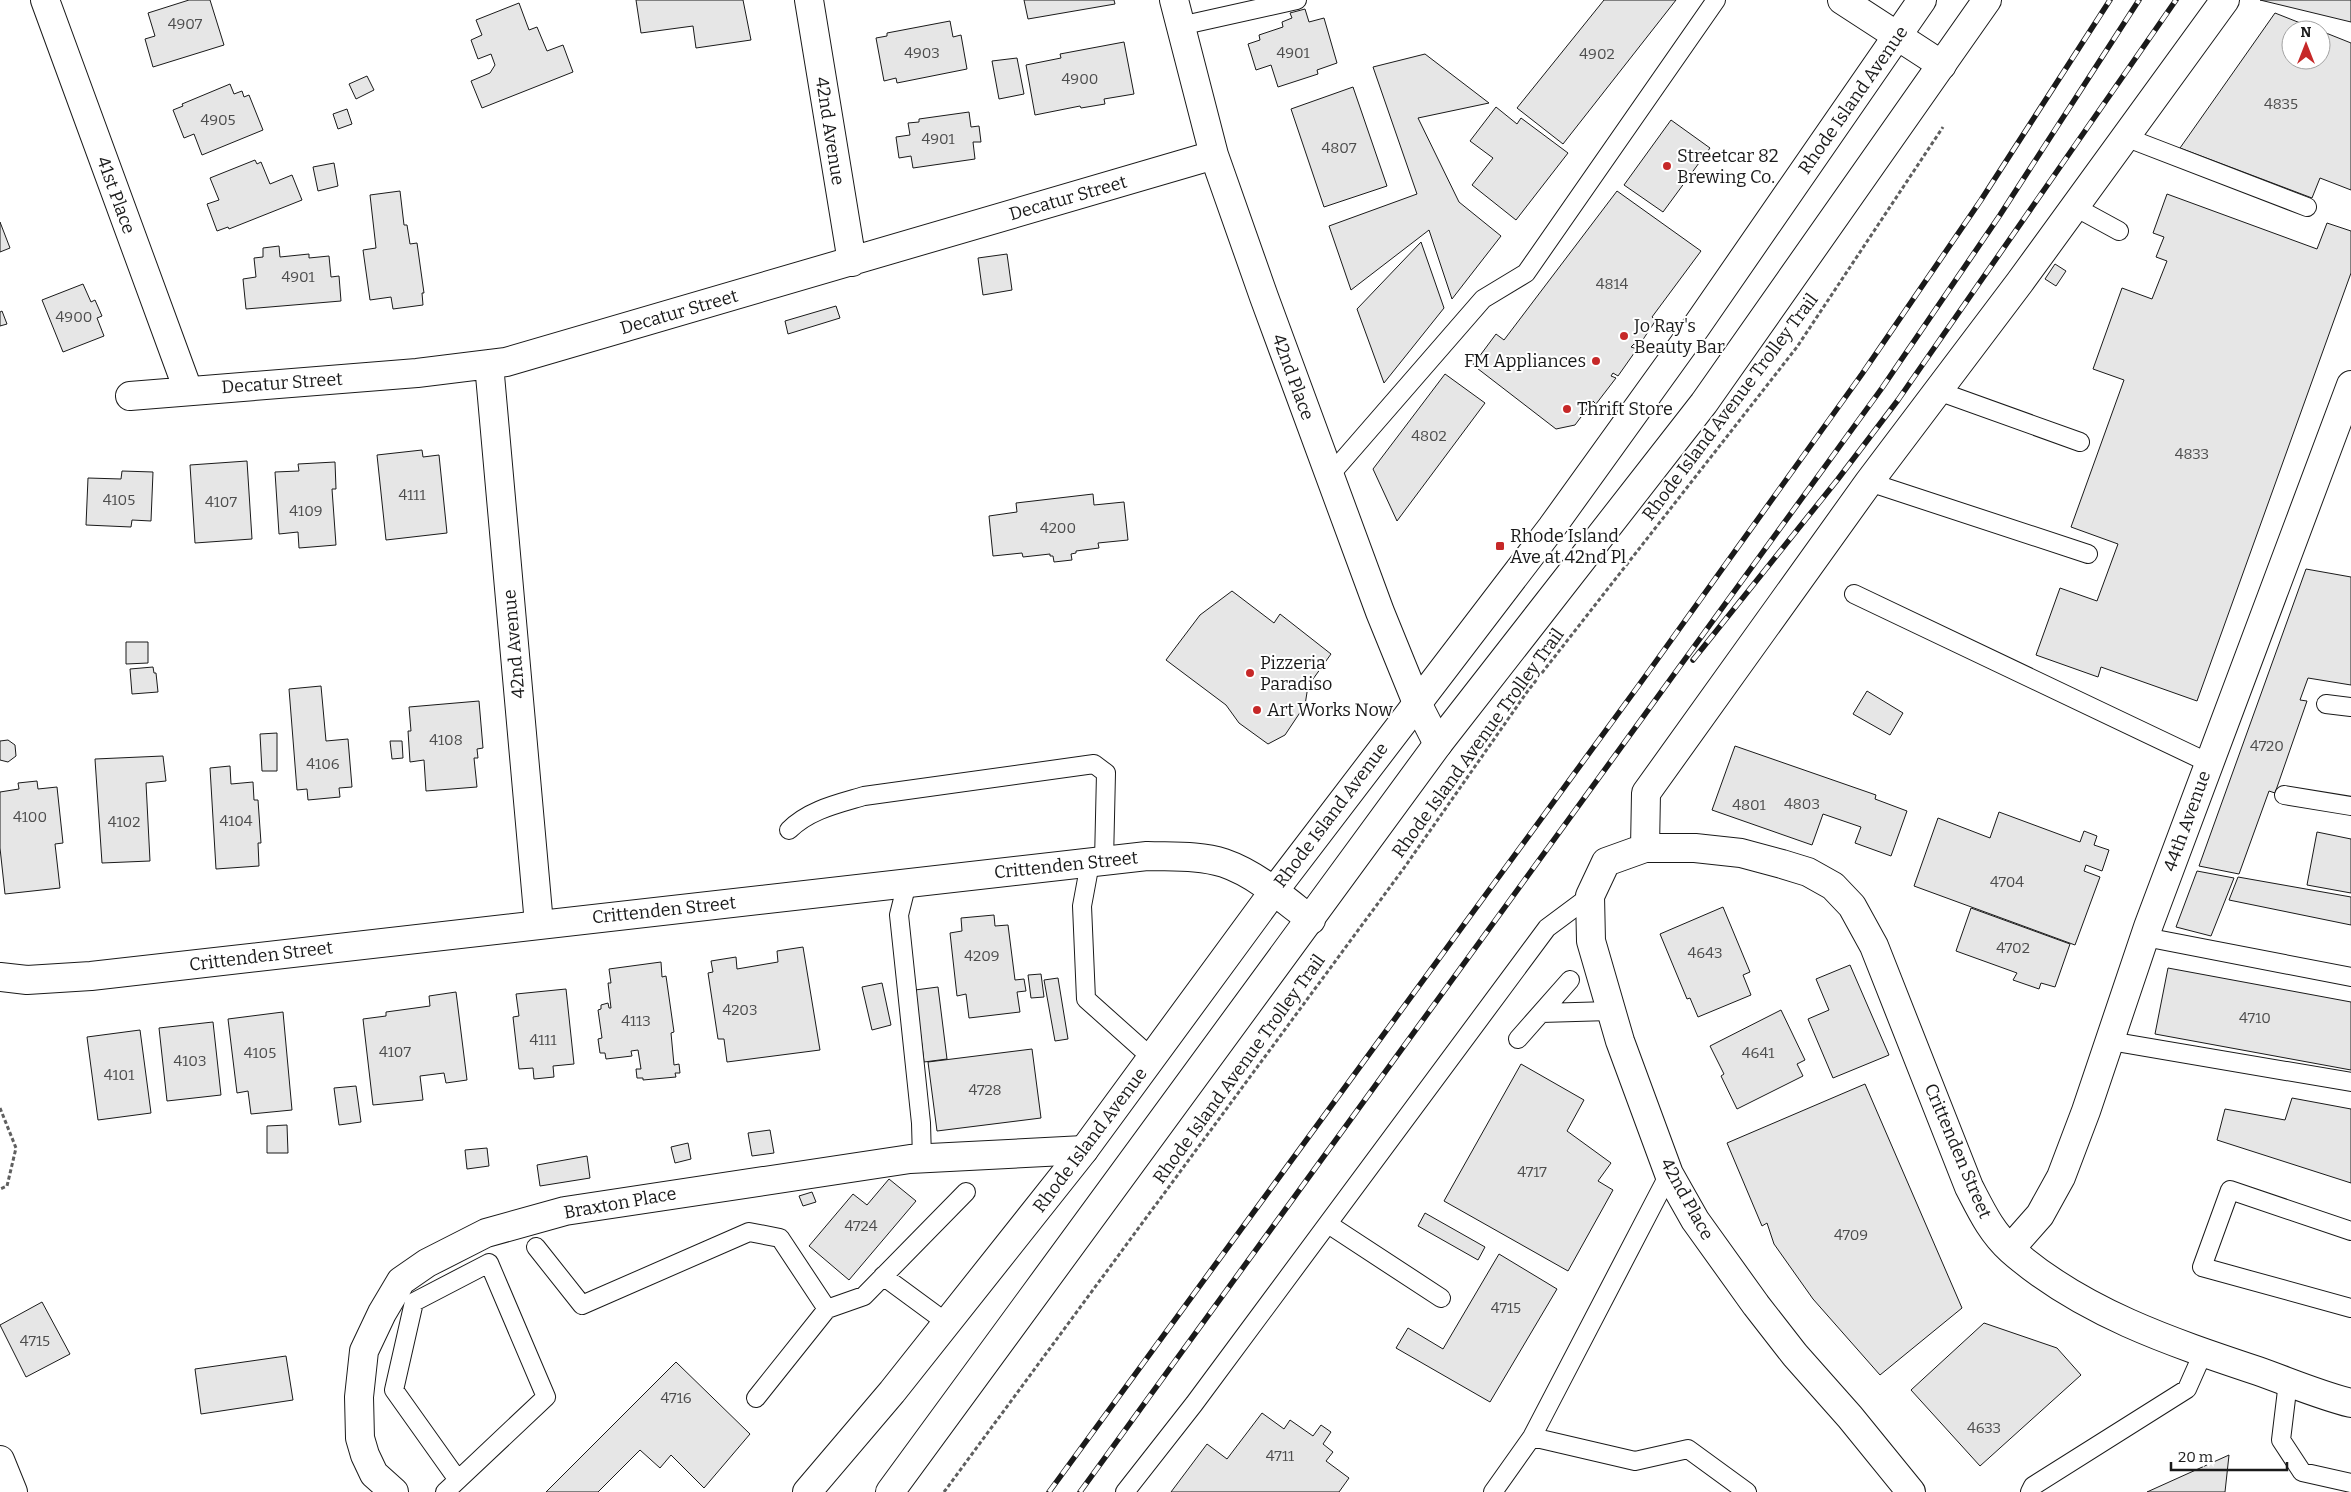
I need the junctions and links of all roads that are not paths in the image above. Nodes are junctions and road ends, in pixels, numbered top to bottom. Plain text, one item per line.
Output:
1 (45, 0) edge
2 (809, 0) edge
3 (1174, 0) edge
4 (1298, 0) edge
5 (1716, 0) edge
6 (1842, 0) edge
7 (1922, 0) edge
8 (1988, 0) edge
9 (2225, 0) edge
10 (1180, 26) junction
11 (1899, 36) junction
12 (1942, 65) junction
13 (2125, 137) junction
14 (1214, 155) junction
15 (2075, 207) junction
16 (2308, 207) dead end
17 (2119, 231) dead end
18 (852, 262) junction
19 (490, 364) junction
20 (2351, 385) edge
21 (188, 390) junction
22 (1938, 391) junction
23 (130, 396) dead end
24 (2080, 442) dead end
25 (1330, 475) junction
26 (1869, 482) junction
27 (2088, 554) dead end
28 (1854, 594) dead end
29 (1416, 703) junction
30 (2326, 704) dead end
31 (2351, 707) edge
32 (1438, 744) junction
33 (2209, 763) junction
34 (2284, 795) dead end
35 (2351, 806) edge
36 (789, 830) dead end
37 (1645, 848) junction
38 (1097, 862) junction
39 (907, 883) junction
40 (1274, 891) junction
41 (1590, 896) junction
42 (1311, 920) junction
43 (539, 924) junction
44 (2145, 937) junction
45 (0, 977) edge
46 (2351, 977) edge
47 (1570, 980) dead end
48 (1610, 1011) junction
49 (1541, 1013) junction
50 (1518, 1039) dead end
51 (2110, 1041) junction
52 (1152, 1058) junction
53 (2351, 1082) edge
54 (1084, 1150) junction
55 (922, 1159) junction
56 (1669, 1174) junction
57 (966, 1192) dead end
58 (1328, 1224) junction
59 (2351, 1231) edge
60 (536, 1247) dead end
61 (2010, 1249) junction
62 (883, 1276) junction
63 (1441, 1298) dead end
64 (2351, 1308) edge
65 (826, 1309) junction
66 (948, 1323) junction
67 (2203, 1353) junction
68 (2288, 1382) junction
69 (756, 1398) dead end
70 (2351, 1403) edge
71 (1532, 1437) junction
72 (0, 1460) edge
73 (458, 1480) junction
74 (2351, 1483) edge
75 (13, 1492) edge
76 (394, 1492) edge
77 (445, 1492) edge
78 (807, 1492) edge
79 (890, 1492) edge
80 (1125, 1492) edge
81 (1493, 1492) edge
82 (1747, 1492) edge
83 (1911, 1492) edge
84 (2030, 1492) edge

1 - 21 street, 41st Place
2 - 18 street, 42nd Avenue
3 - 10 street, 42nd Place
4 - 10 lane
5 - 25 lane
6 - 11 street
7 - 11 street, Rhode Island Avenue
8 - 12 street
9 - 13 street
10 - 14 street, 42nd Place
11 - 12 street
11 - 29 street, Rhode Island Avenue
12 - 32 street
13 - 15 street
13 - 16 lane
14 - 18 street, Decatur Street
14 - 25 street, 42nd Place
15 - 17 lane
15 - 22 street
18 - 19 street, Decatur Street
19 - 21 street, Decatur Street
19 - 43 street, 42nd Avenue
20 - 33 street, 44th Avenue
21 - 23 street, Decatur Street
22 - 24 lane
22 - 26 street
25 - 29 street, 42nd Place
26 - 27 lane
26 - 37 street
28 - 33 lane
29 - 32 street, 42nd Place
29 - 40 street, Rhode Island Avenue
30 - 31 lane
32 - 42 street
33 - 44 street, 44th Avenue
34 - 35 lane
36 - 38 lane
37 - 41 street, 42nd Place
37 - 61 street, Crittenden Street
38 - 39 street, Crittenden Street
38 - 40 street, Crittenden Street
38 - 52 lane
39 - 43 street, Crittenden Street
39 - 55 lane
40 - 42 street, Crittenden Street
40 - 52 street, Rhode Island Avenue
41 - 48 street, 42nd Place
41 - 58 lane
42 - 79 street
43 - 45 street, Crittenden Street
44 - 46 lane
44 - 51 street, 44th Avenue
47 - 49 lane
48 - 49 lane
48 - 56 street, 42nd Place
49 - 50 lane
51 - 53 lane
51 - 61 street, 44th Avenue
52 - 54 street, Rhode Island Avenue
54 - 55 street, Braxton Place
54 - 66 street, Rhode Island Avenue
55 - 76 street, Braxton Place
56 - 71 lane
56 - 83 street, 42nd Place
57 - 62 lane
58 - 63 lane
58 - 80 lane
59 - 64 lane
60 - 65 lane
61 - 67 street, Crittenden Street
62 - 65 lane
62 - 66 lane
65 - 69 lane
66 - 78 street, Rhode Island Avenue
67 - 68 street, Crittenden Street
67 - 84 lane
68 - 70 street, Crittenden Street
68 - 74 lane
71 - 81 lane
71 - 82 lane
72 - 75 street
73 - 73 lane
73 - 77 lane

